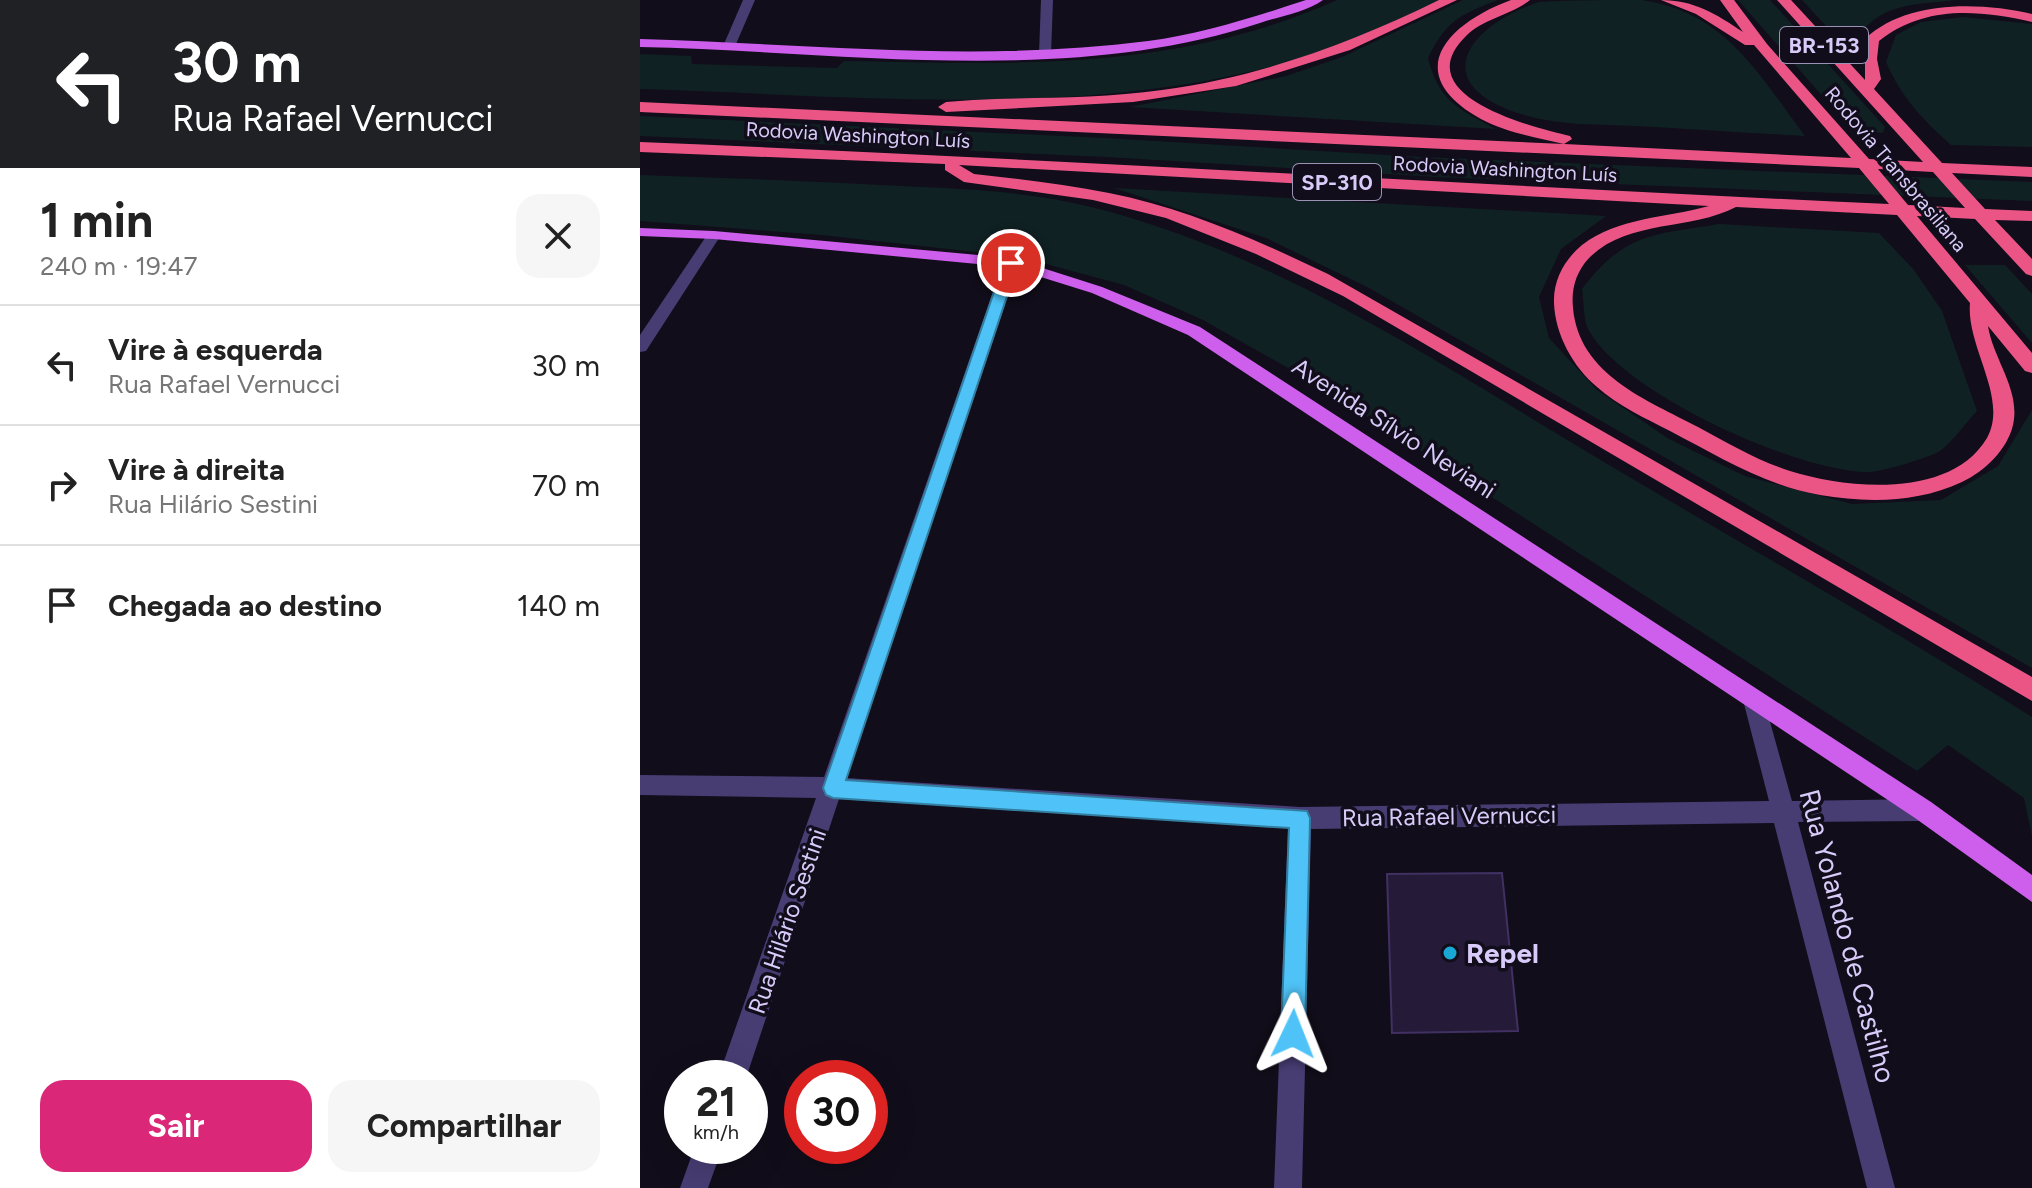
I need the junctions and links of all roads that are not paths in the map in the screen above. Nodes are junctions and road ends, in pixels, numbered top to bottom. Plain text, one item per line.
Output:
1 (749, 0) edge
2 (1047, 0) edge
3 (1317, 0) edge
4 (1450, 0) edge
5 (1523, 0) edge
6 (1668, 0) edge
7 (1727, 0) edge
8 (1784, 0) edge
9 (2032, 18) edge
10 (640, 43) edge
11 (730, 44) junction
12 (1762, 47) junction
13 (1045, 54) junction
14 (1865, 89) junction
15 (640, 107) edge
16 (859, 116) junction
17 (640, 147) edge
18 (1621, 153) junction
19 (938, 161) junction
20 (2032, 172) edge
21 (1737, 202) junction
22 (2032, 216) edge
23 (640, 232) edge
24 (714, 235) junction
25 (1011, 263) junction
26 (2032, 270) edge
27 (1979, 304) junction
28 (640, 347) edge
29 (2032, 366) edge
30 (2032, 690) edge
31 (1754, 700) junction
32 (640, 785) edge
33 (833, 788) junction
34 (1923, 810) junction
35 (1781, 811) junction
36 (1300, 818) junction
37 (2032, 890) edge
38 (738, 1060) edge
39 (703, 1164) edge
40 (694, 1188) edge
41 (1288, 1188) edge
42 (1881, 1188) edge

1 - 11 street
2 - 13 street
3 - 13 main road
4 - 16 highway
5 - 18 highway
6 - 12 highway
7 - 12 highway, Rodovia Transbrasiliana / BR-153
8 - 14 highway, Rodovia Transbrasiliana / BR-153
9 - 14 highway
10 - 11 main road
11 - 13 main road
12 - 27 highway, Rodovia Transbrasiliana / BR-153
14 - 26 highway, Rodovia Transbrasiliana / BR-153
15 - 16 highway, Rodovia Washington Luís / SP-310
16 - 18 highway, Rodovia Washington Luís / SP-310
17 - 19 highway, Rodovia Washington Luís / SP-310
18 - 20 highway, Rodovia Washington Luís / SP-310
19 - 21 highway, Rodovia Washington Luís / SP-310
19 - 30 highway
21 - 22 highway, Rodovia Washington Luís / SP-310
21 - 27 highway
23 - 24 main road, Avenida Sílvio Neviani
24 - 25 main road, Avenida Sílvio Neviani
24 - 28 street
25 - 31 main road, Avenida Sílvio Neviani
25 - 33 street, Rua Hilário Sestini
27 - 29 highway, Rodovia Transbrasiliana / BR-153
31 - 34 main road, Avenida Sílvio Neviani
31 - 35 street, Rua Yolando de Castilho
32 - 33 street, Rua Rafael Vernucci
33 - 36 street, Rua Rafael Vernucci
33 - 38 street, Rua Hilário Sestini
34 - 35 street, Rua Rafael Vernucci
34 - 37 main road, Avenida Sílvio Neviani
35 - 36 street, Rua Rafael Vernucci
35 - 42 street, Rua Yolando de Castilho
36 - 41 street
39 - 40 street

